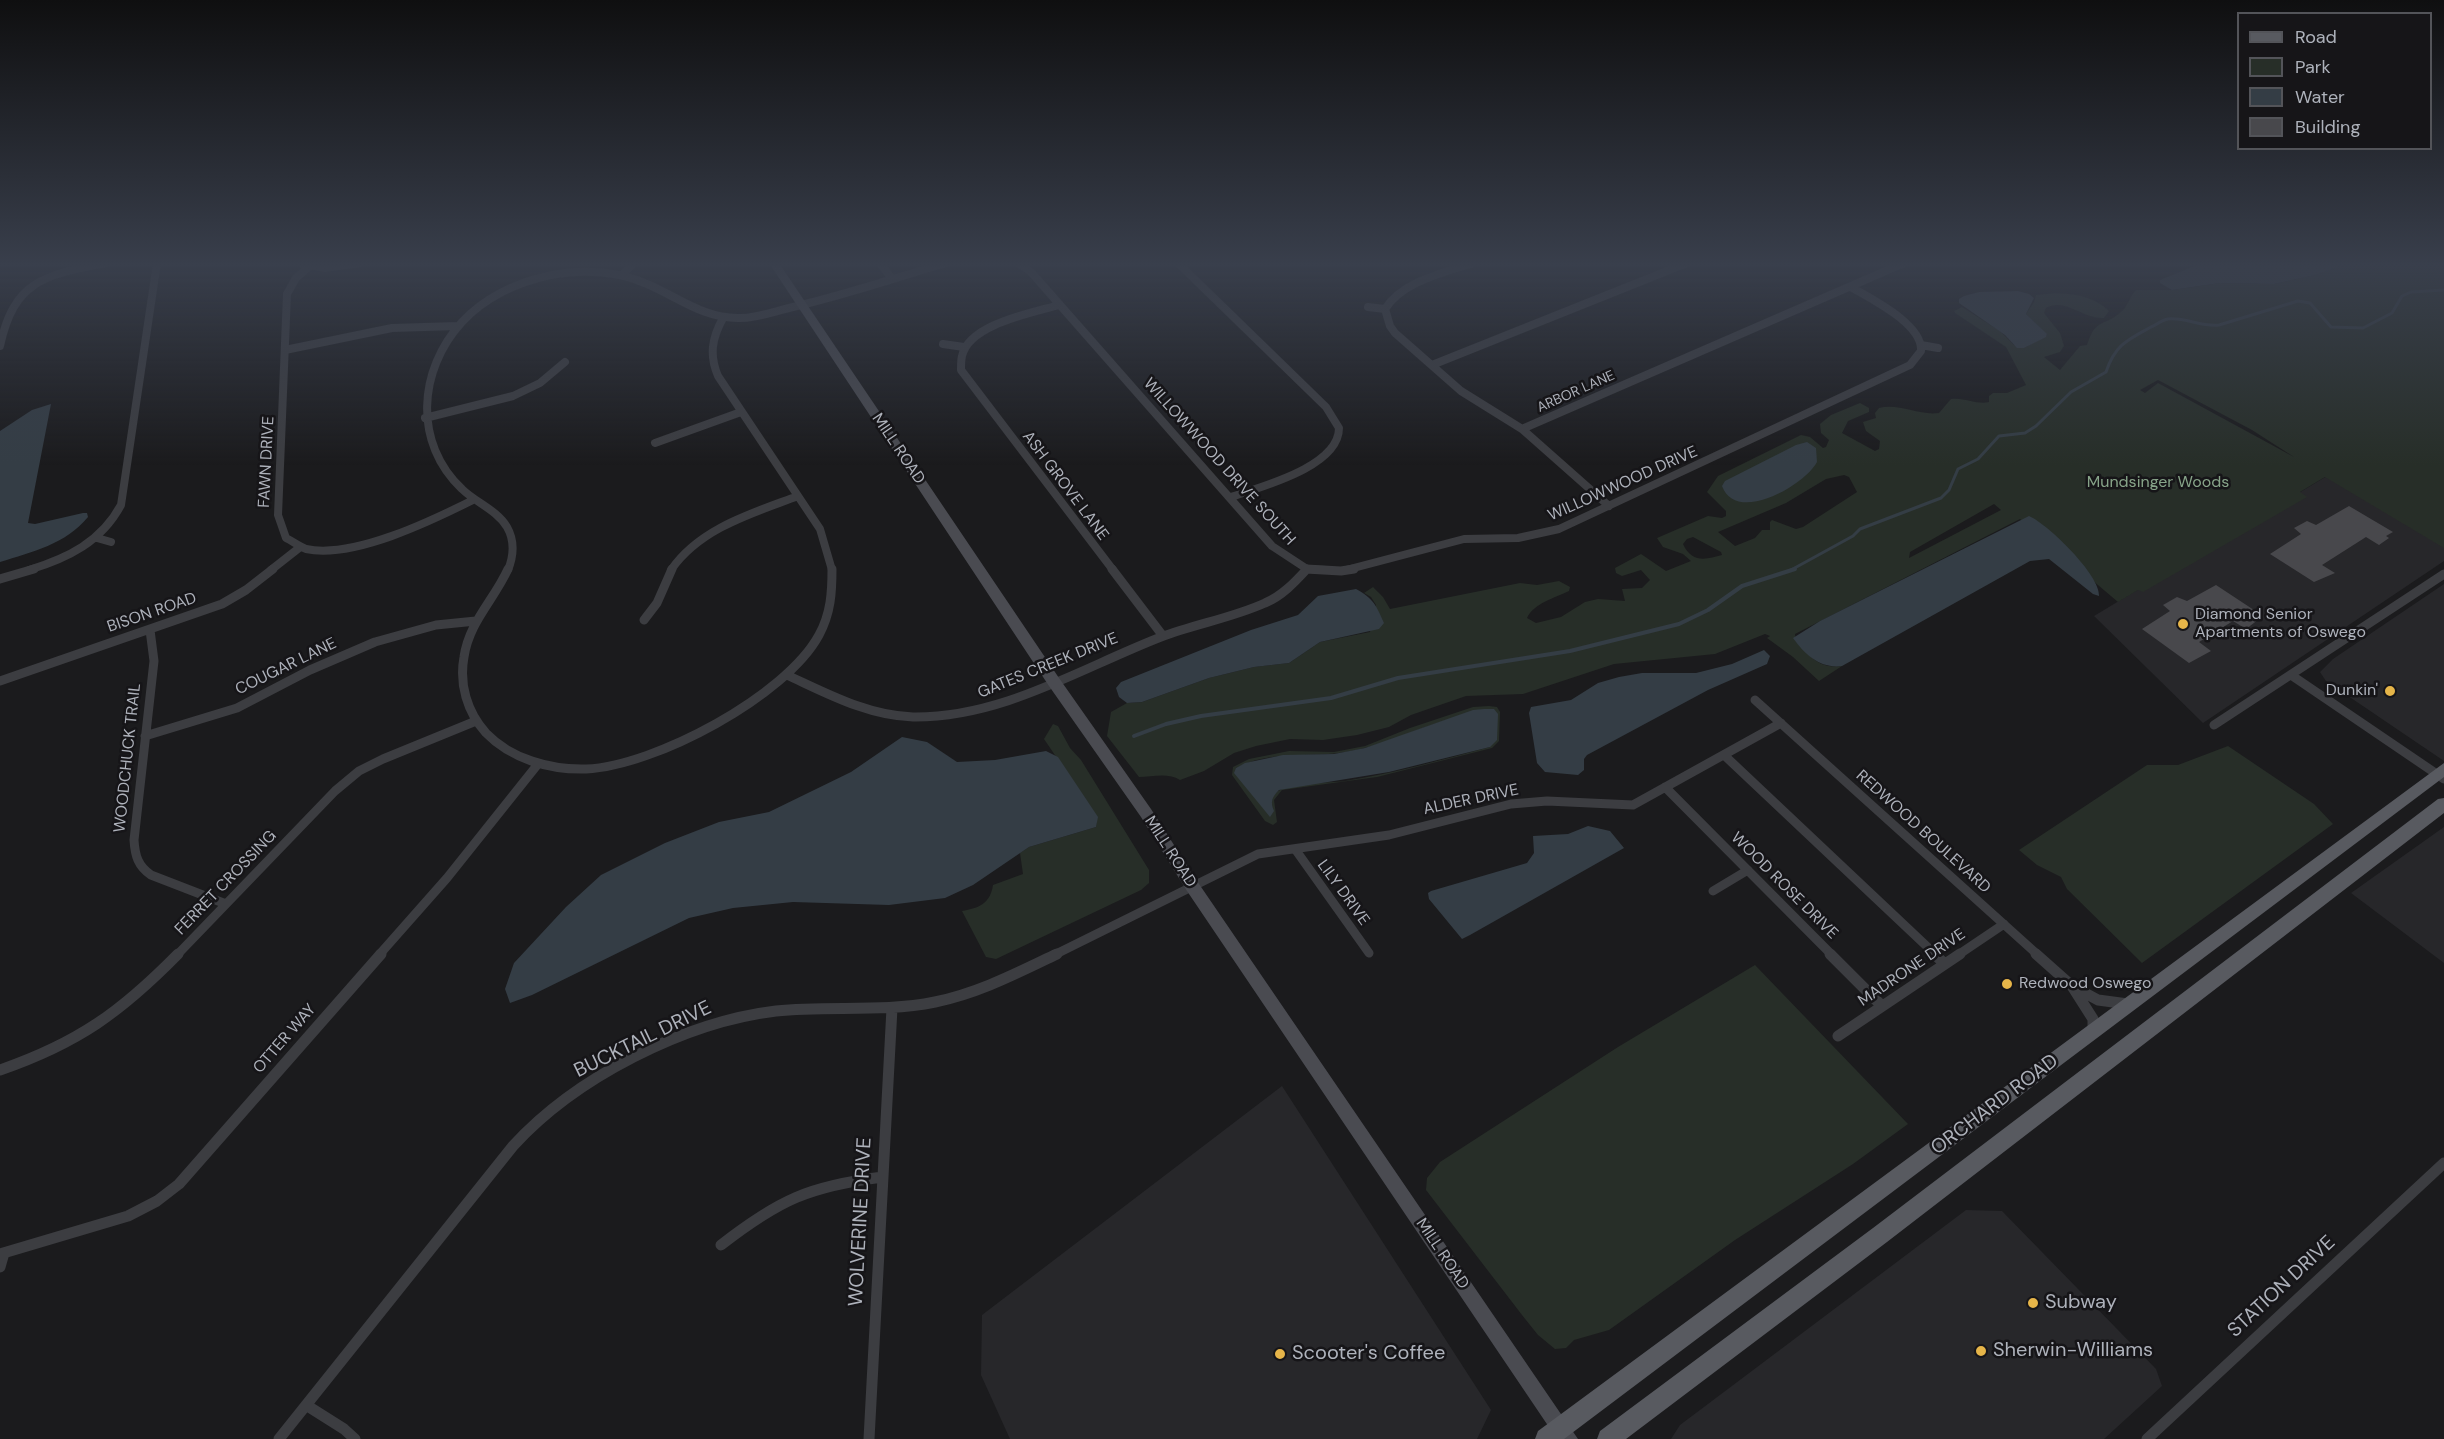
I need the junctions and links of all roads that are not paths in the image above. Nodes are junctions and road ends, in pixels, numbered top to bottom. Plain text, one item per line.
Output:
1 (4, 330) edge
2 (147, 330) edge
3 (286, 330) edge
4 (378, 330) edge
5 (455, 330) edge
6 (717, 330) edge
7 (818, 330) edge
8 (985, 330) edge
9 (1082, 330) edge
10 (1247, 330) edge
11 (1393, 330) edge
12 (1519, 330) edge
13 (1751, 330) edge
14 (1912, 330) edge
15 (943, 344) dead end
16 (1921, 345) junction
17 (0, 346) edge
18 (964, 347) junction
19 (1938, 348) dead end
20 (285, 350) junction
21 (565, 362) dead end
22 (1432, 365) junction
23 (741, 412) junction
24 (425, 418) junction
25 (1521, 429) junction
26 (655, 443) dead end
27 (798, 496) junction
28 (1231, 498) junction
29 (473, 500) junction
30 (1609, 506) junction
31 (97, 538) junction
32 (111, 542) dead end
33 (299, 548) junction
34 (1307, 569) junction
35 (2444, 574) edge
36 (0, 579) edge
37 (644, 620) dead end
38 (476, 621) junction
39 (150, 630) junction
40 (1162, 636) junction
41 (2291, 675) junction
42 (789, 676) junction
43 (0, 681) edge
44 (1054, 682) junction
45 (1755, 700) dead end
46 (476, 721) junction
47 (1781, 723) junction
48 (2214, 725) dead end
49 (145, 736) junction
50 (1724, 755) junction
51 (538, 764) junction
52 (2442, 774) edge
53 (1665, 787) junction
54 (2444, 804) edge
55 (1295, 849) junction
56 (1748, 870) junction
57 (1192, 886) junction
58 (1713, 891) dead end
59 (226, 904) junction
60 (2004, 924) junction
61 (1369, 953) dead end
62 (1945, 964) junction
63 (2072, 986) junction
64 (2130, 1004) junction
65 (1882, 1006) junction
66 (892, 1008) junction
67 (2093, 1032) junction
68 (1838, 1036) dead end
69 (0, 1070) edge
70 (2444, 1163) edge
71 (883, 1176) junction
72 (721, 1245) dead end
73 (2, 1253) edge
74 (0, 1267) edge
75 (306, 1405) junction
76 (1558, 1435) edge
77 (279, 1439) edge
78 (355, 1439) edge
79 (869, 1439) edge
80 (1608, 1439) edge
81 (2147, 1439) edge

1 - 17 street
2 - 31 street
3 - 20 street, FAWN DRIVE
4 - 20 street
5 - 24 street
6 - 23 street
7 - 44 street, MILL ROAD
8 - 18 street
9 - 28 street, WILLOWWOOD DRIVE SOUTH
10 - 28 street
11 - 22 street
12 - 22 street
13 - 25 street, ARBOR LANE
14 - 16 street
15 - 18 street
16 - 19 street
16 - 30 street, WILLOWWOOD DRIVE
18 - 40 street, ASH GROVE LANE
20 - 33 street, FAWN DRIVE
21 - 24 street
22 - 25 street
23 - 26 street
23 - 27 street
24 - 29 street
25 - 30 street
27 - 37 street
27 - 42 street
28 - 34 street, WILLOWWOOD DRIVE SOUTH
29 - 33 street
29 - 38 street
30 - 34 street, WILLOWWOOD DRIVE
31 - 32 street
31 - 36 street
33 - 39 street, BISON ROAD
34 - 40 street, GATES CREEK DRIVE
35 - 41 street
38 - 46 street
38 - 49 street, COUGAR LANE
39 - 43 street, BISON ROAD
39 - 49 street, WOODCHUCK TRAIL
40 - 44 street, GATES CREEK DRIVE
41 - 48 street
41 - 52 street
42 - 44 street, GATES CREEK DRIVE
42 - 51 street
44 - 57 street, MILL ROAD
45 - 47 street, REDWOOD BOULEVARD
46 - 51 street
46 - 59 street, FERRET CROSSING
47 - 50 street, ALDER DRIVE
47 - 60 street, REDWOOD BOULEVARD
49 - 59 street, WOODCHUCK TRAIL
50 - 53 street, ALDER DRIVE
50 - 62 street
51 - 73 street, OTTER WAY
52 - 64 main road, ORCHARD ROAD
53 - 55 street, ALDER DRIVE
53 - 56 street, WOOD ROSE DRIVE
54 - 80 main road, ORCHARD ROAD
55 - 57 street, ALDER DRIVE
55 - 61 street, LILY DRIVE
56 - 58 street
56 - 65 street, WOOD ROSE DRIVE
57 - 66 street, BUCKTAIL DRIVE
57 - 76 street, MILL ROAD
59 - 69 street, FERRET CROSSING
60 - 62 street, MADRONE DRIVE
60 - 63 street, REDWOOD BOULEVARD
62 - 65 street, MADRONE DRIVE
63 - 64 street, REDWOOD BOULEVARD
63 - 67 street, REDWOOD BOULEVARD
64 - 67 main road, ORCHARD ROAD
65 - 68 street, MADRONE DRIVE
66 - 71 street, WOLVERINE DRIVE
66 - 75 street, BUCKTAIL DRIVE
67 - 76 main road, ORCHARD ROAD
70 - 81 street, STATION DRIVE
71 - 72 street
71 - 79 street, WOLVERINE DRIVE
73 - 74 street
75 - 77 street, BUCKTAIL DRIVE
75 - 78 street

